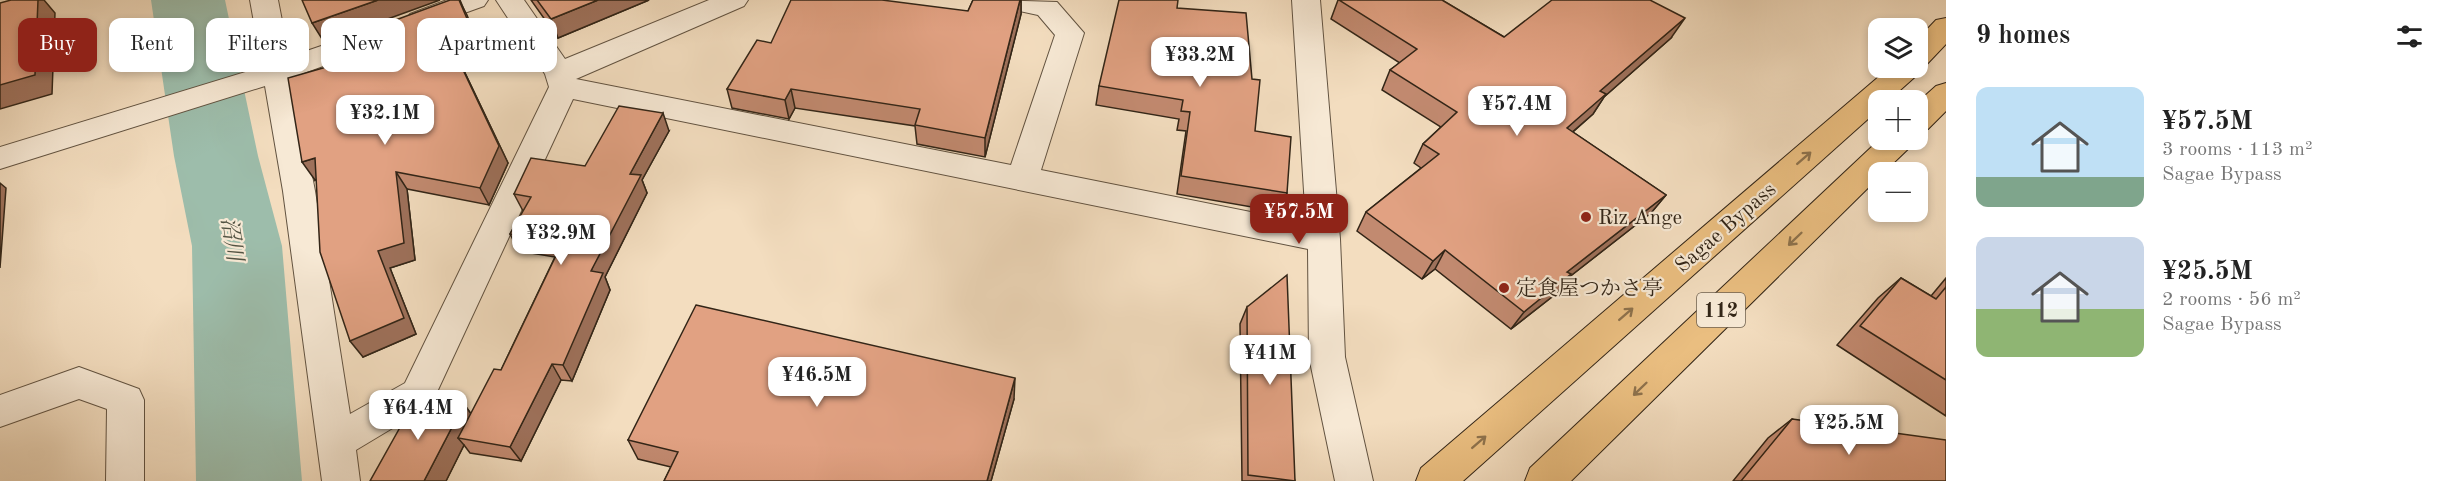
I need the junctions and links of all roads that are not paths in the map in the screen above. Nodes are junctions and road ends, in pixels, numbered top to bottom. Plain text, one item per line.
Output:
1 (264, 0) edge
2 (474, 0) edge
3 (510, 0) edge
4 (734, 0) edge
5 (1006, 0) edge
6 (1306, 0) edge
7 (268, 18) edge
8 (1946, 27) edge
9 (1928, 46) edge
10 (309, 61) edge
11 (278, 72) joint
12 (1896, 78) edge
13 (562, 80) junction
14 (1946, 93) edge
15 (1928, 110) edge
16 (1888, 150) edge
17 (0, 158) edge
18 (1023, 177) junction
19 (1324, 239) junction
20 (0, 411) edge
21 (337, 441) junction
22 (125, 481) edge
23 (341, 481) edge
24 (1354, 481) edge
25 (1435, 481) edge
26 (1544, 481) edge

1 - 7 street
2 - 10 street
3 - 13 street
4 - 13 street
5 - 18 street
6 - 19 street
8 - 9 highway
11 - 17 street
11 - 21 street
25 -> 12 highway, Sagae Bypass / 112
13 - 18 street
13 - 21 street
14 - 15 highway
16 -> 26 highway, 112
18 - 19 street
19 - 24 street
20 - 22 street
21 - 23 street

